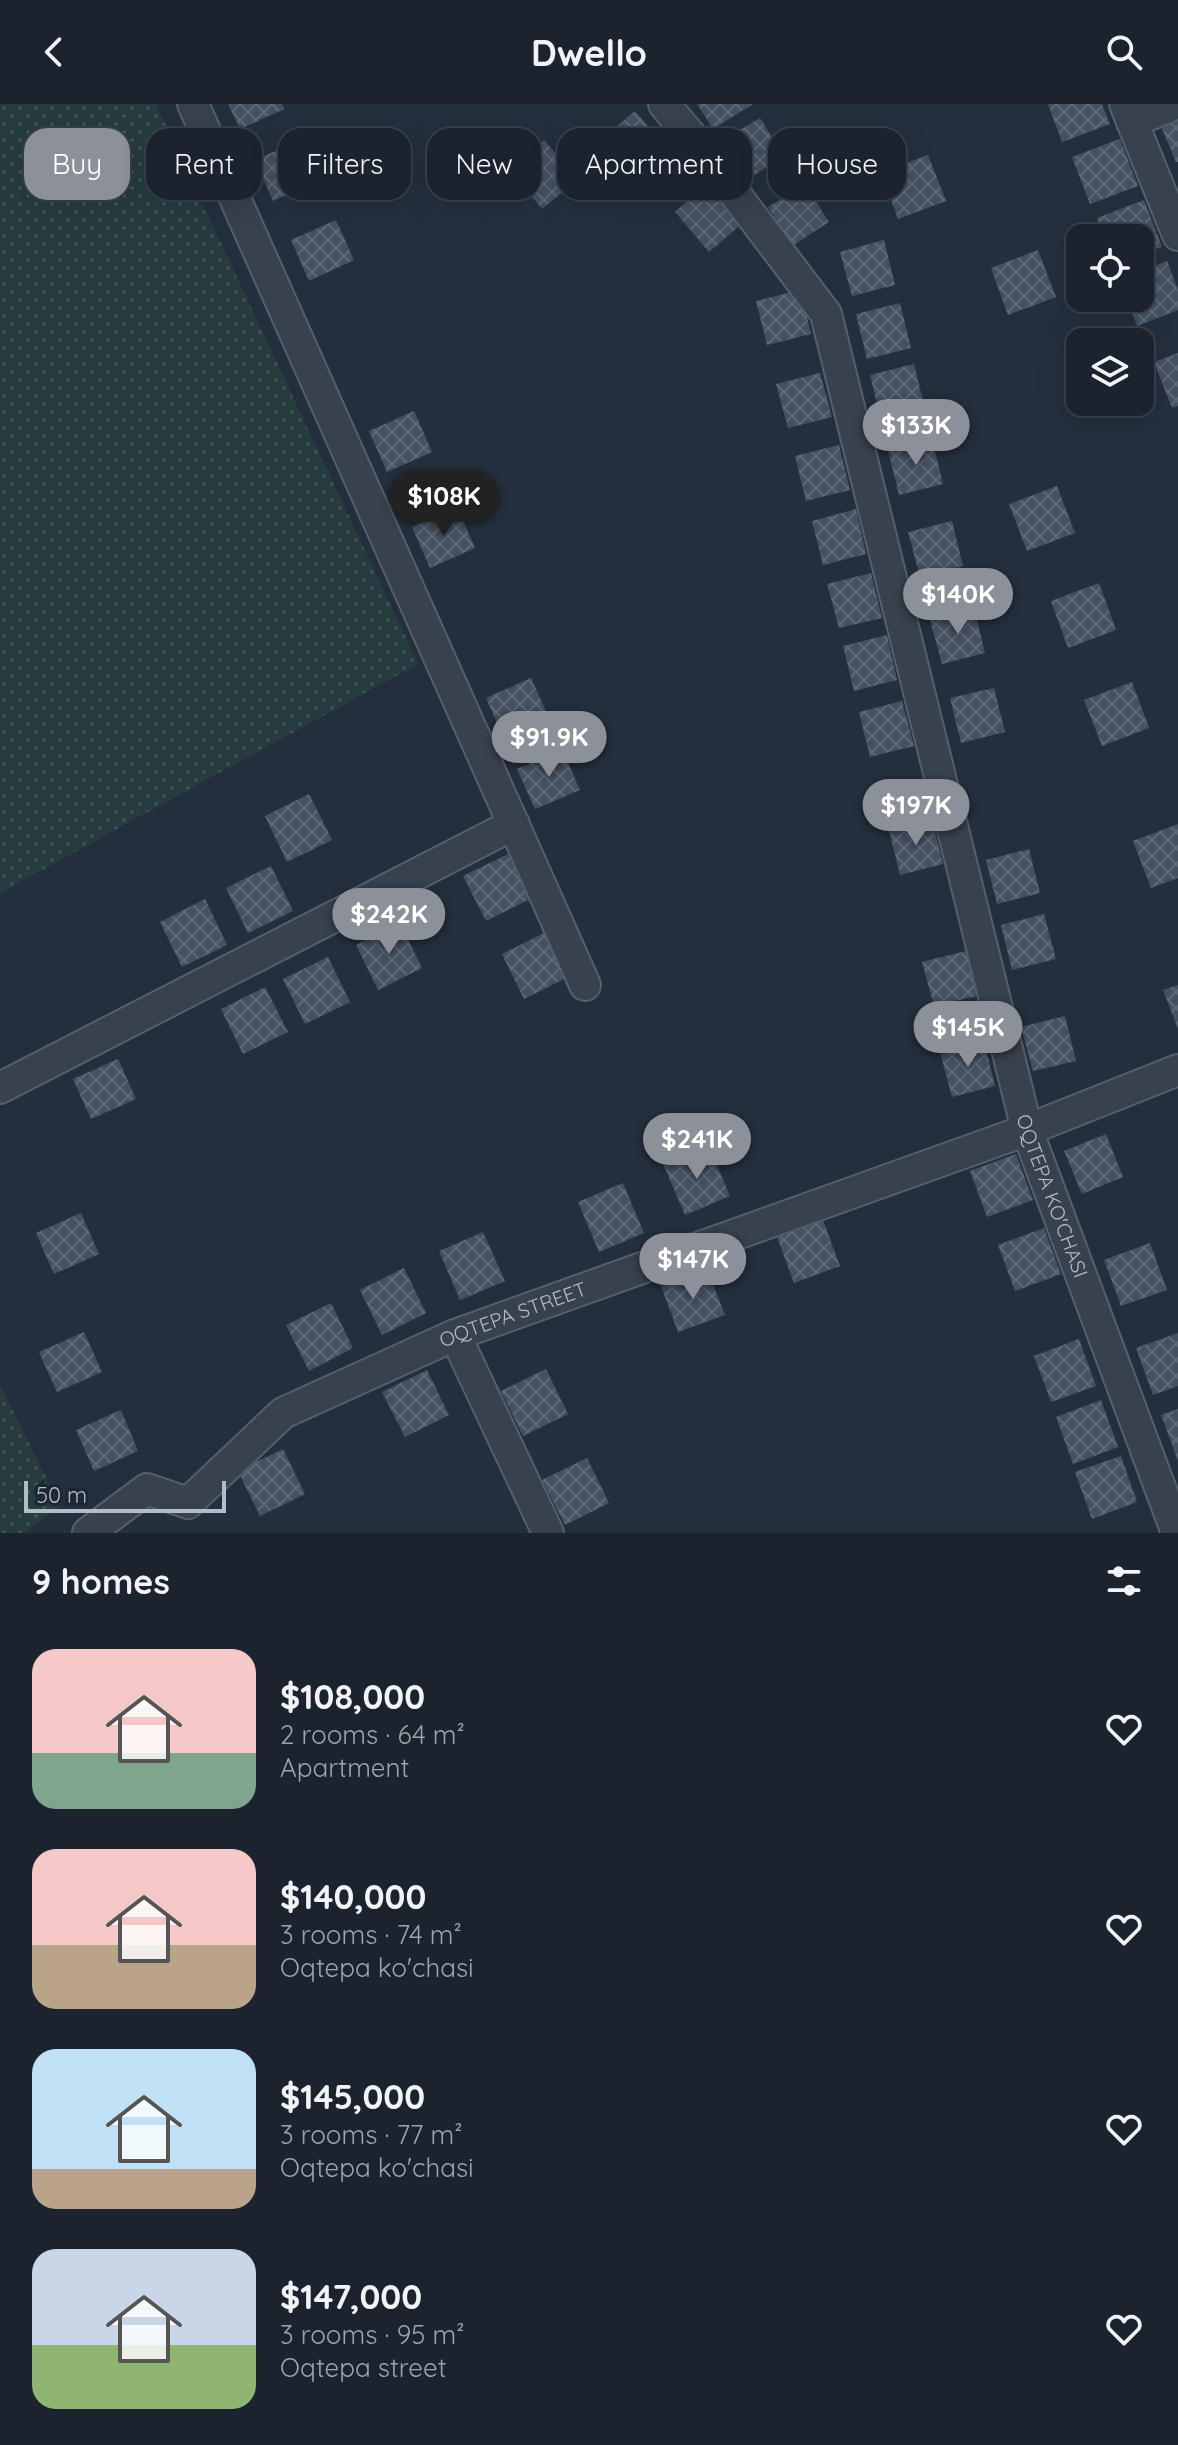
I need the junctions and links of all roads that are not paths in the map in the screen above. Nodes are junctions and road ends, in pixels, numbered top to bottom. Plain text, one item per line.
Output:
1 (193, 104) edge
2 (664, 104) edge
3 (1175, 104) edge
4 (1128, 113) edge
5 (1178, 235) edge
6 (514, 824) junction
7 (585, 985) dead end
8 (1178, 1070) edge
9 (0, 1088) edge
10 (1027, 1130) junction
11 (455, 1335) junction
12 (88, 1533) edge
13 (548, 1533) edge
14 (1177, 1533) edge

1 - 6 street
2 - 10 street, OQTEPA KO'CHASI
3 - 4 street
4 - 5 street
6 - 7 street
6 - 9 street
8 - 10 street, OQTEPA STREET
10 - 11 street, OQTEPA STREET
10 - 14 street, OQTEPA KO'CHASI
11 - 12 street, OQTEPA STREET
11 - 13 street

